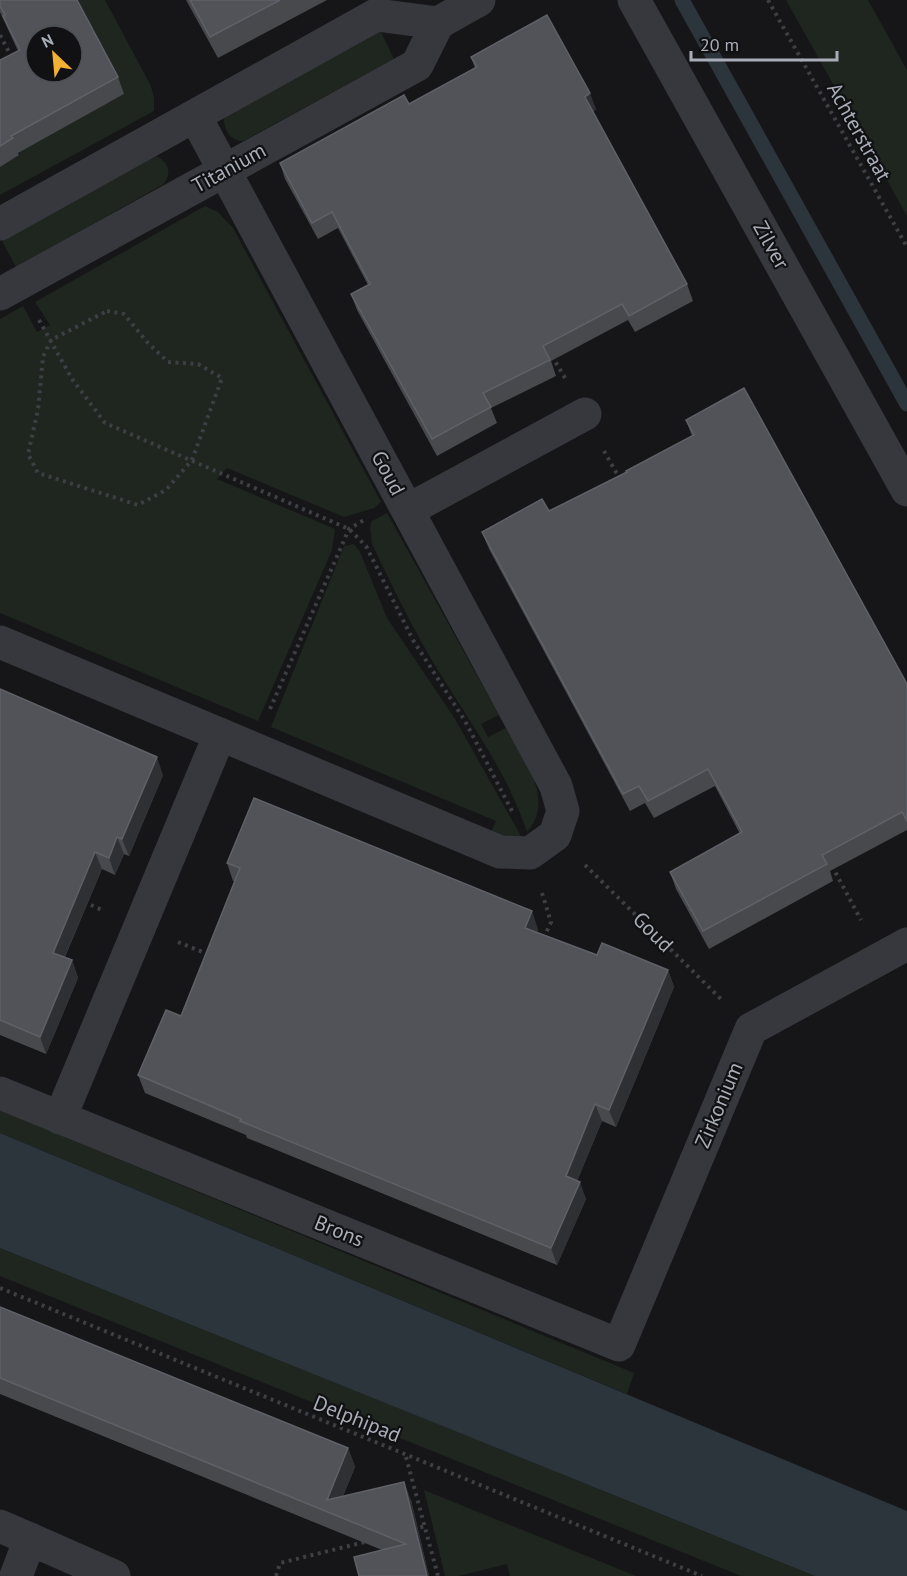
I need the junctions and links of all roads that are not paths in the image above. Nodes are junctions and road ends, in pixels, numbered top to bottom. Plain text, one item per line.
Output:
1 (479, 0) edge
2 (634, 0) edge
3 (438, 23) junction
4 (195, 116) junction
5 (225, 171) junction
6 (0, 224) edge
7 (0, 294) edge
8 (585, 414) road end
9 (907, 490) edge
10 (405, 504) junction
11 (0, 642) edge
12 (220, 734) junction
13 (894, 951) edge
14 (0, 1093) edge
15 (60, 1118) junction
16 (619, 1345) joint
17 (0, 1526) edge
18 (30, 1539) junction
19 (72, 1567) edge
20 (16, 1576) edge
21 (114, 1576) edge

1 - 3 street
2 - 9 street, Zilver
3 - 4 street
3 - 5 street, Titanium
4 - 5 street, Goud
4 - 6 street
5 - 7 street, Titanium
5 - 10 street, Goud
8 - 10 street
10 - 12 street, Goud
11 - 12 street
12 - 15 street
13 - 16 street, Zirkonium
14 - 15 street, Brons
15 - 16 street, Brons
17 - 18 street
18 - 19 street
18 - 20 street
19 - 21 street

